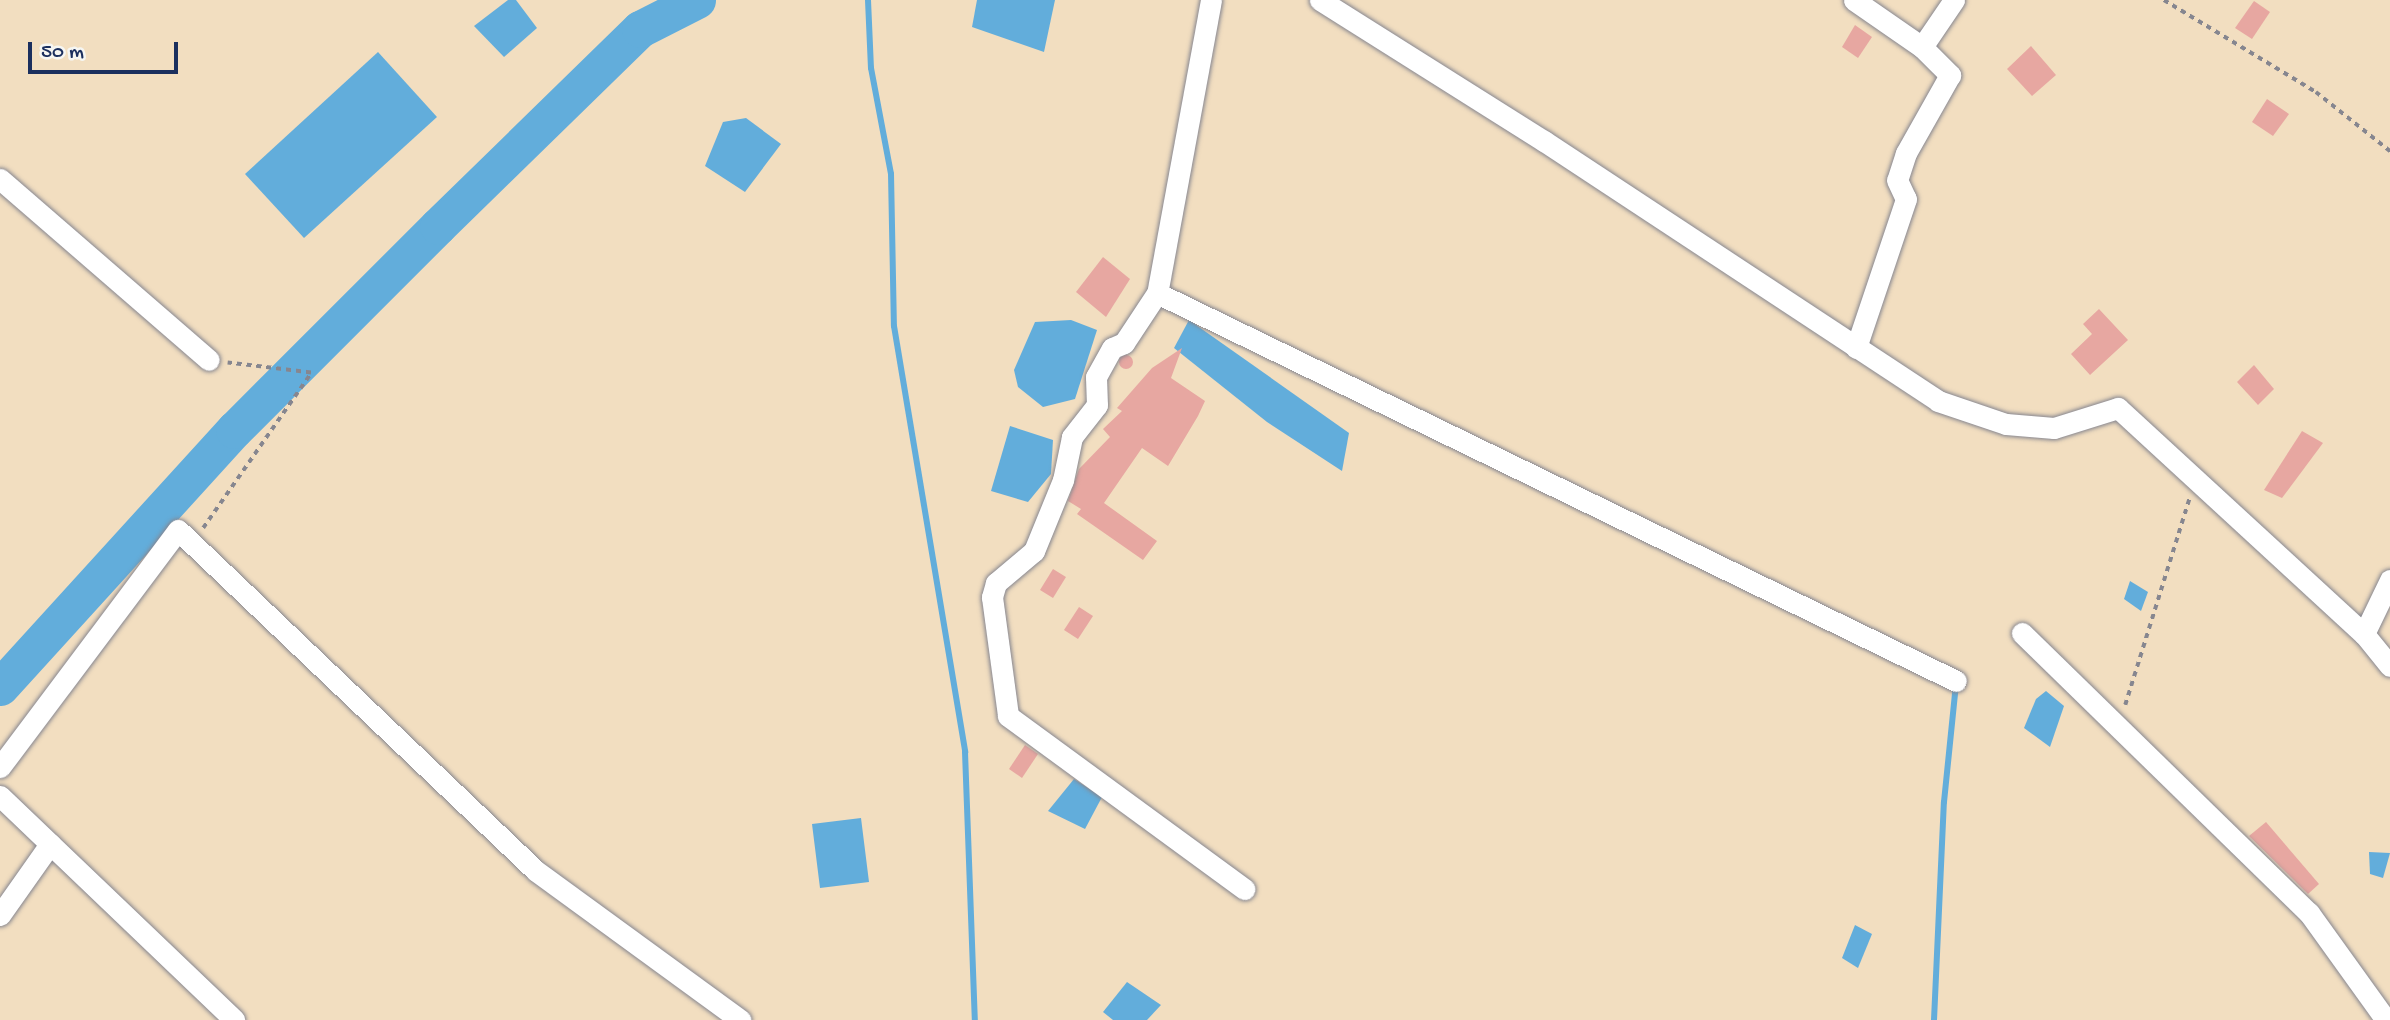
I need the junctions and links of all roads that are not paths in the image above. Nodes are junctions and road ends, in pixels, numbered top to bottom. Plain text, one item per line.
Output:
1 (1211, 0) edge
2 (1320, 0) edge
3 (1854, 0) edge
4 (1954, 0) edge
5 (1922, 47) junction
6 (0, 178) edge
7 (1157, 293) junction
8 (1856, 348) junction
9 (209, 360) road end
10 (2390, 580) edge
11 (2022, 633) dead end
12 (2364, 634) junction
13 (2390, 666) edge
14 (1956, 681) dead end
15 (0, 767) edge
16 (0, 796) edge
17 (50, 844) junction
18 (1244, 889) dead end
19 (0, 915) edge
20 (234, 1020) edge
21 (740, 1020) edge
22 (2386, 1020) edge

1 - 7 street
2 - 8 street
3 - 5 street
4 - 5 street
5 - 8 street
6 - 9 street
7 - 14 street
7 - 18 street
8 - 12 street
10 - 12 street
11 - 22 street
12 - 13 street
15 - 21 street
16 - 17 street
17 - 19 street
17 - 20 street

